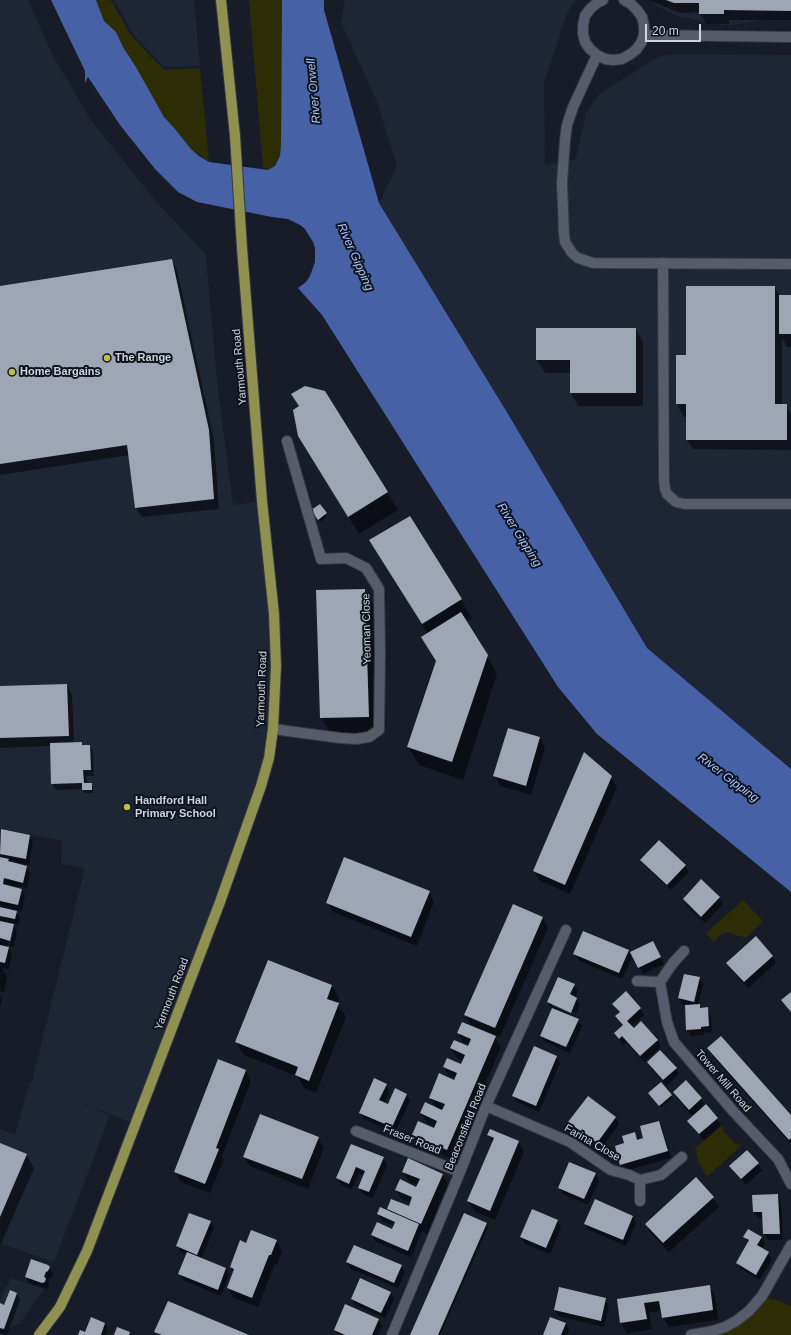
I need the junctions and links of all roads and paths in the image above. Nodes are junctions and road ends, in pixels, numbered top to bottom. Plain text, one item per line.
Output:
1 (221, 0) edge
2 (603, 0) edge
3 (624, 0) edge
4 (644, 35) junction
5 (791, 37) edge
6 (597, 55) junction
7 (663, 263) junction
8 (791, 264) edge
9 (287, 441) dead end
10 (791, 504) edge
11 (273, 730) junction
12 (566, 930) dead end
13 (684, 951) dead end
14 (637, 981) dead end
15 (660, 982) junction
16 (486, 1106) junction
17 (356, 1130) dead end
18 (682, 1157) dead end
19 (460, 1172) junction
20 (640, 1180) junction
21 (791, 1184) edge
22 (640, 1201) dead end
23 (791, 1245) edge
24 (39, 1335) edge
25 (392, 1335) edge
26 (692, 1335) edge

1 - 11 main road, Yarmouth Road
2 - 6 street
3 - 4 street
4 - 5 street
4 - 6 street
6 - 7 street
7 - 8 street
7 - 10 street
9 - 11 street, Yeoman Close
11 - 24 main road, Yarmouth Road
12 - 16 street, Beaconsfield Road
13 - 15 street
14 - 15 street
15 - 21 street, Tower Mill Road
16 - 19 street, Beaconsfield Road
16 - 20 street, Farina Close
17 - 19 street, Fraser Road
18 - 20 street
19 - 25 street, Beaconsfield Road
20 - 22 street
23 - 26 street

